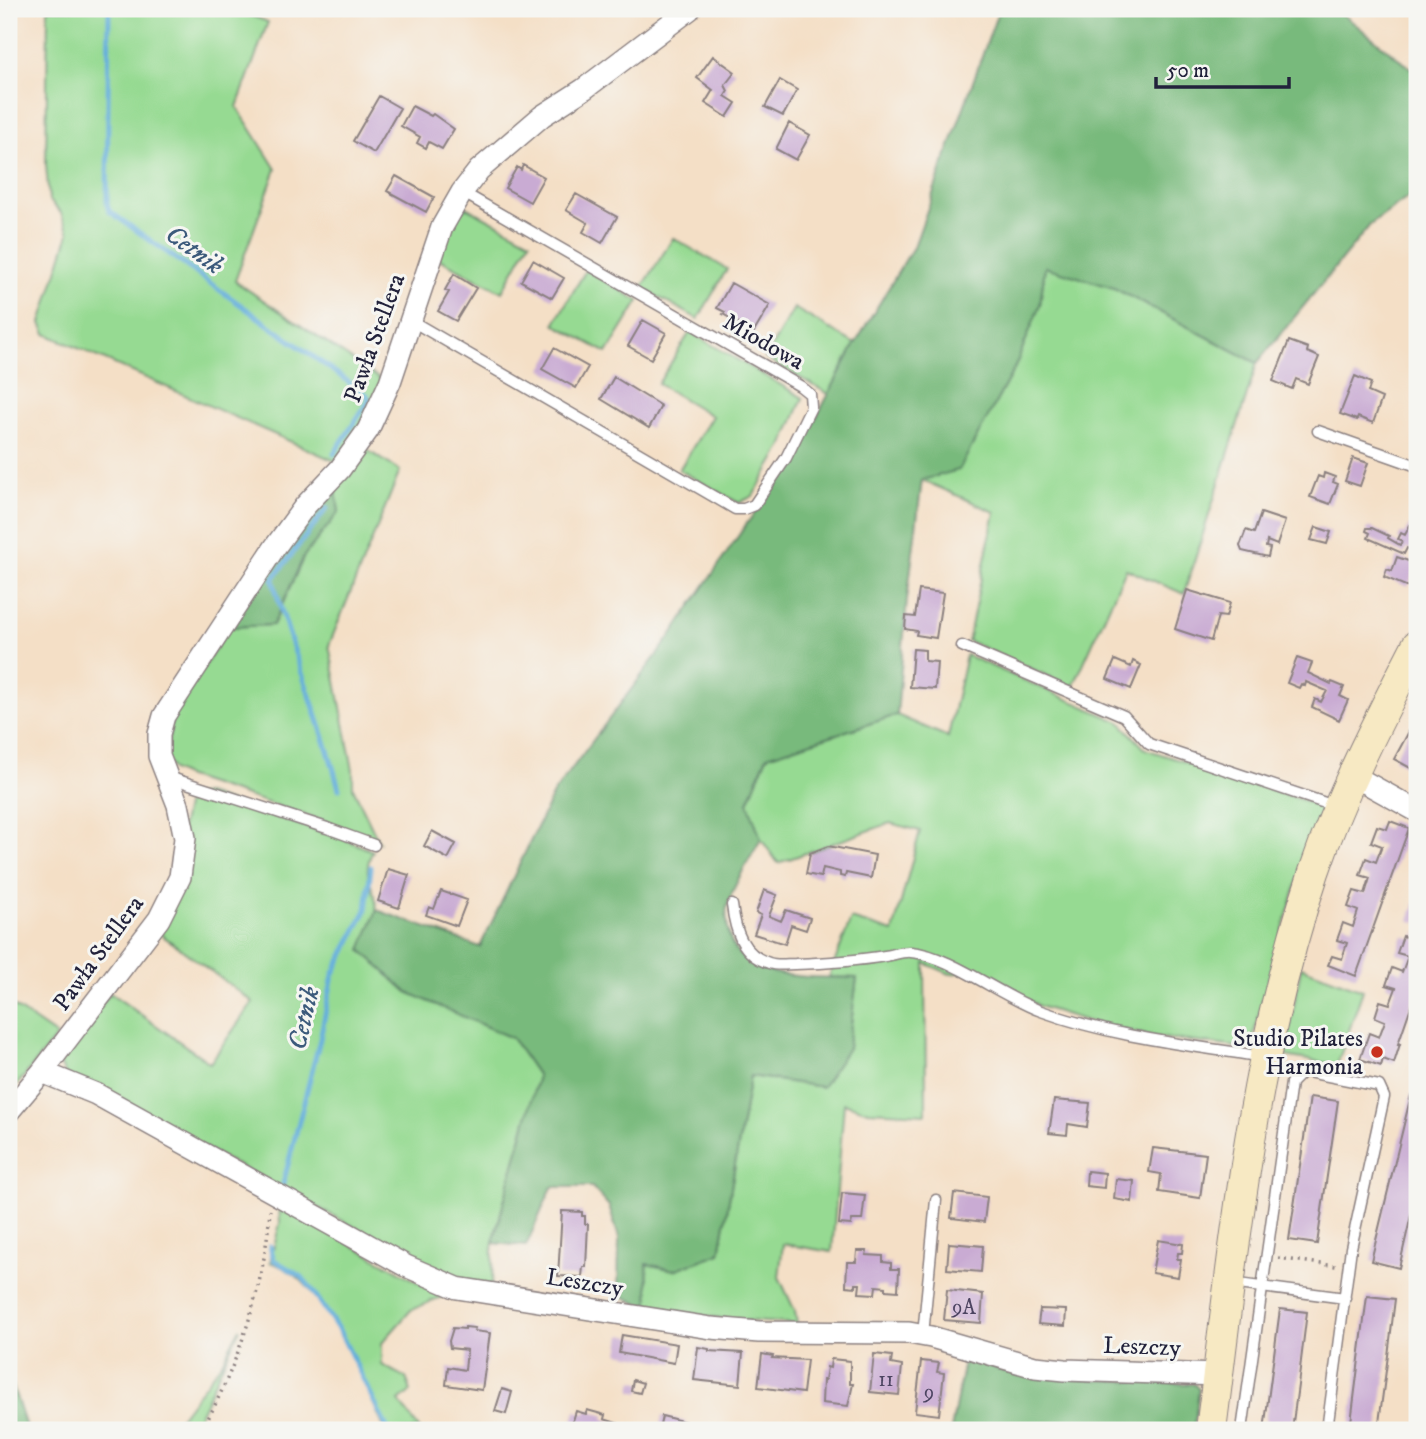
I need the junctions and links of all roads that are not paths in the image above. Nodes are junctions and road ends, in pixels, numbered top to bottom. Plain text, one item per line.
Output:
1 (690, 9) edge
2 (462, 192) junction
3 (410, 320) junction
4 (1318, 430) dead end
5 (1417, 466) edge
6 (1417, 645) edge
7 (961, 646) dead end
8 (1352, 775) junction
9 (168, 777) junction
10 (1337, 807) junction
11 (1417, 811) edge
12 (374, 845) dead end
13 (732, 905) dead end
14 (1264, 1057) junction
15 (42, 1072) junction
16 (9, 1111) edge
17 (936, 1200) dead end
18 (1231, 1283) junction
19 (1261, 1287) junction
20 (1345, 1298) junction
21 (923, 1335) junction
22 (1219, 1375) junction
23 (1211, 1430) edge
24 (1242, 1430) edge
25 (1327, 1430) edge

1 - 2 street, Pawła Stellera
2 - 3 street, Pawła Stellera
2 - 3 lane, Miodowa
3 - 9 street, Pawła Stellera
4 - 5 lane
6 - 8 street
7 - 10 lane
8 - 10 street
8 - 11 street
9 - 12 lane
9 - 15 street, Pawła Stellera
10 - 14 street
13 - 14 lane
14 - 18 street
15 - 16 street
15 - 21 street, Leszczy
17 - 21 lane
18 - 19 lane
18 - 22 street
19 - 20 lane
19 - 20 lane
19 - 24 lane
20 - 25 lane
21 - 22 street, Leszczy
22 - 23 street

